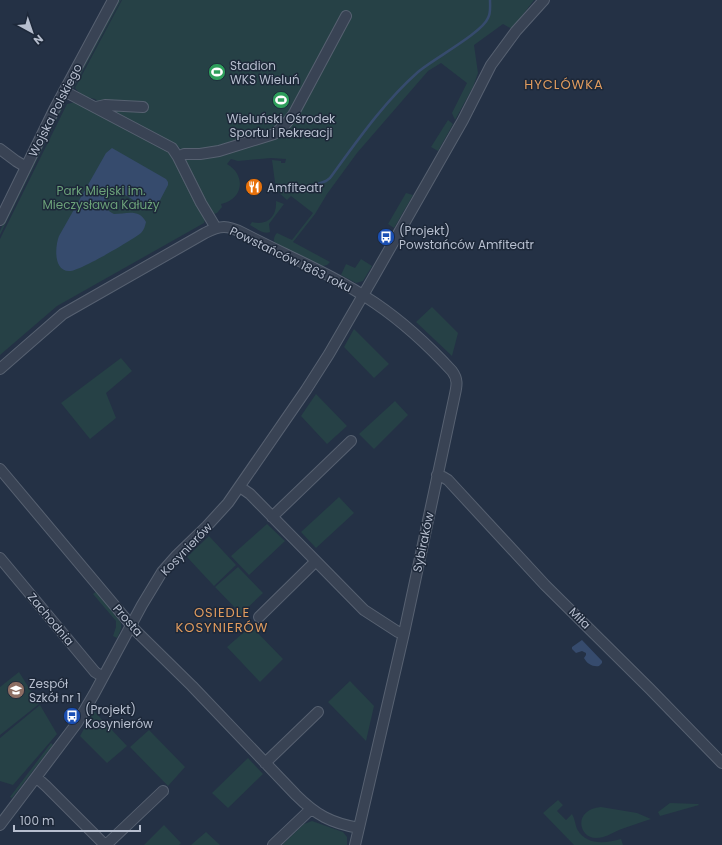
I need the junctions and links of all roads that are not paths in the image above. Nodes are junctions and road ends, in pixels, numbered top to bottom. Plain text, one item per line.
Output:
1 (113, 0) edge
2 (540, 0) edge
3 (544, 0) edge
4 (534, 10) junction
5 (346, 16) dead end
6 (64, 91) junction
7 (96, 107) junction
8 (143, 107) dead end
9 (0, 149) edge
10 (178, 157) junction
11 (26, 167) junction
12 (0, 220) edge
13 (216, 228) junction
14 (363, 295) junction
15 (0, 369) edge
16 (351, 441) dead end
17 (0, 469) edge
18 (437, 475) junction
19 (240, 487) junction
20 (272, 517) junction
21 (0, 558) edge
22 (315, 562) junction
23 (259, 617) dead end
24 (131, 625) junction
25 (404, 633) junction
26 (103, 677) junction
27 (318, 712) dead end
28 (265, 763) junction
29 (722, 763) edge
30 (36, 778) junction
31 (163, 791) dead end
32 (311, 809) junction
33 (0, 825) edge
34 (359, 828) junction
35 (106, 845) edge
36 (273, 845) edge
37 (355, 845) edge

1 - 6 street, Wojska Polskiego
2 - 4 street, Powstańców 1863 roku
3 - 4 street, Powstańców 1863 roku
4 - 14 street, Powstańców 1863 roku
5 - 10 street
6 - 7 street
6 - 11 street, Wojska Polskiego
7 - 8 street
7 - 10 street
9 - 11 street
10 - 13 street
11 - 12 street, Wojska Polskiego
13 - 14 street, Powstańców 1863 roku
13 - 15 street, Powstańców 1863 roku
14 - 18 street, Sybiraków
14 - 19 street, Kosynierów
16 - 20 street
17 - 24 street, Prosta
18 - 25 street, Sybiraków
18 - 29 street, Miła
19 - 20 street
19 - 24 street, Kosynierów
20 - 22 street
21 - 26 street, Zachodnia
22 - 23 street
22 - 25 street
24 - 26 street, Kosynierów
24 - 28 street, Prosta
25 - 34 street, Sybiraków
26 - 30 street, Kosynierów
27 - 28 street
28 - 32 street, Prosta
30 - 33 street, Kosynierów
30 - 35 street
31 - 35 street
32 - 34 street, Prosta
32 - 36 street
34 - 37 street, Sybiraków

